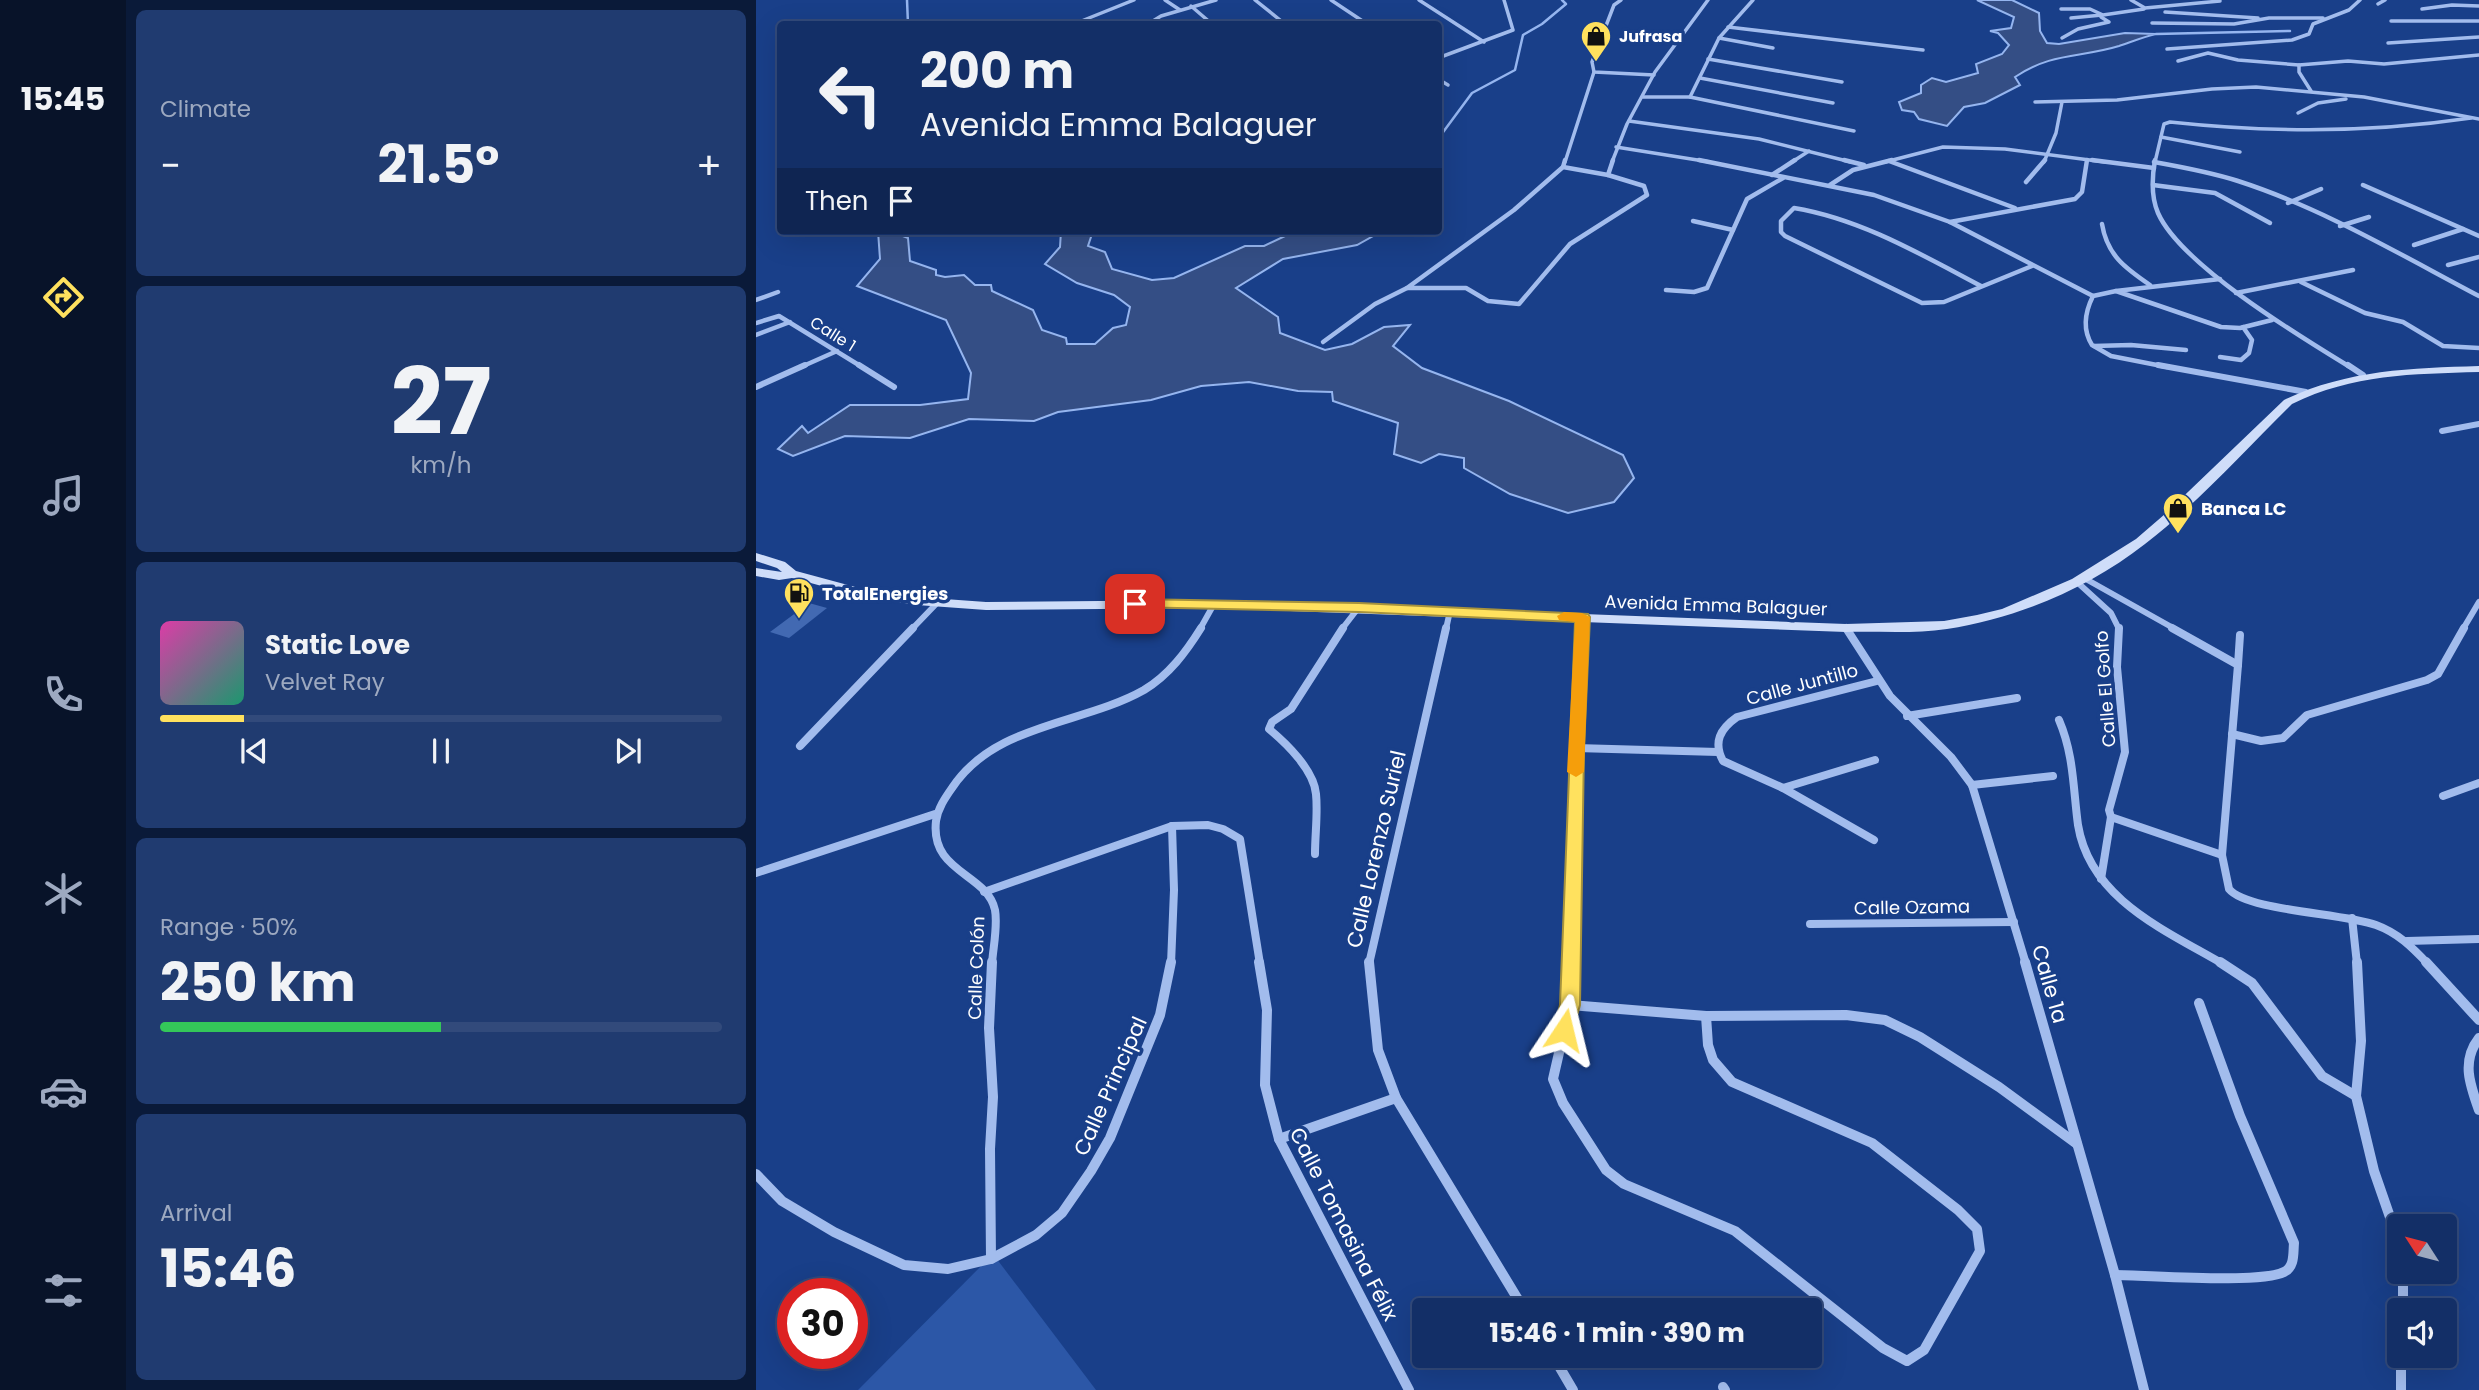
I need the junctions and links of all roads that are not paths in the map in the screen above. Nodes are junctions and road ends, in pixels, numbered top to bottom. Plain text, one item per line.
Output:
1 (1134, 0) edge
2 (1165, 0) edge
3 (1216, 0) edge
4 (1255, 0) edge
5 (1331, 0) edge
6 (1419, 0) edge
7 (1504, 0) edge
8 (1620, 0) edge
9 (1708, 0) edge
10 (1753, 0) edge
11 (2131, 0) edge
12 (2360, 0) edge
13 (2385, 0) edge
14 (2220, 1) edge
15 (2378, 4) dead end
16 (1191, 6) junction
17 (2479, 6) edge
18 (2145, 8) junction
19 (2061, 9) dead end
20 (1180, 10) junction
21 (2165, 12) dead end
22 (2102, 16) junction
23 (2071, 18) dead end
24 (2269, 18) junction
25 (2327, 18) junction
26 (1082, 21) edge
27 (1155, 21) edge
28 (1208, 21) edge
29 (1281, 21) edge
30 (1362, 21) edge
31 (2391, 21) dead end
32 (2432, 21) junction
33 (2479, 21) edge
34 (2152, 23) dead end
35 (1728, 27) junction
36 (2479, 37) edge
37 (1718, 38) junction
38 (2062, 38) dead end
39 (1484, 41) junction
40 (2388, 43) dead end
41 (1773, 48) dead end
42 (2167, 49) dead end
43 (1923, 50) dead end
44 (2479, 55) edge
45 (1442, 57) edge
46 (1708, 59) junction
47 (2178, 61) dead end
48 (2299, 65) junction
49 (1594, 72) junction
50 (1654, 75) junction
51 (1700, 78) junction
52 (1442, 81) edge
53 (1842, 82) dead end
54 (1448, 85) dead end
55 (2311, 91) junction
56 (1643, 97) junction
57 (1690, 97) junction
58 (2364, 97) junction
59 (2035, 102) dead end
60 (2062, 102) junction
61 (1833, 103) dead end
62 (2298, 113) dead end
63 (2471, 118) junction
64 (2479, 119) edge
65 (1629, 121) junction
66 (1854, 131) dead end
67 (2161, 137) junction
68 (1616, 147) junction
69 (1809, 151) junction
70 (2241, 152) dead end
71 (2046, 155) junction
72 (2087, 160) junction
73 (1889, 161) junction
74 (2154, 165) junction
75 (1868, 166) junction
76 (1563, 167) junction
77 (1608, 175) junction
78 (1772, 175) junction
79 (1783, 178) junction
80 (2026, 182) dead end
81 (1830, 185) junction
82 (2153, 185) junction
83 (2363, 185) dead end
84 (2321, 189) dead end
85 (2288, 203) junction
86 (2015, 209) junction
87 (2369, 217) dead end
88 (1693, 221) dead end
89 (1950, 222) junction
90 (2270, 223) dead end
91 (2102, 224) dead end
92 (2339, 227) junction
93 (2463, 228) junction
94 (1733, 230) junction
95 (2479, 236) edge
96 (2414, 245) dead end
97 (2479, 257) edge
98 (2448, 265) dead end
99 (2032, 266) junction
100 (2353, 270) dead end
101 (2220, 279) junction
102 (2301, 282) junction
103 (2151, 285) junction
104 (1981, 286) junction
105 (1407, 288) junction
106 (1666, 290) dead end
107 (2116, 291) junction
108 (778, 292) dead end
109 (2236, 293) junction
110 (2093, 296) junction
111 (2479, 296) edge
112 (756, 300) edge
113 (2272, 320) junction
114 (790, 322) junction
115 (756, 323) edge
116 (2243, 327) junction
117 (756, 335) edge
118 (1323, 342) dead end
119 (2094, 346) junction
120 (2479, 348) edge
121 (2186, 349) dead end
122 (837, 351) junction
123 (2220, 357) dead end
124 (2479, 369) edge
125 (2363, 375) junction
126 (756, 387) edge
127 (894, 387) dead end
128 (2306, 392) junction
129 (2479, 424) edge
130 (2442, 430) dead end
131 (756, 557) edge
132 (756, 572) edge
133 (792, 575) junction
134 (2081, 580) junction
135 (2479, 602) edge
136 (937, 603) junction
137 (1213, 604) junction
138 (1359, 607) junction
139 (1450, 611) junction
140 (1582, 617) junction
141 (1846, 628) junction
142 (2240, 635) dead end
143 (2238, 665) junction
144 (1877, 681) junction
145 (2017, 698) dead end
146 (1907, 716) junction
147 (2059, 720) dead end
148 (2232, 734) junction
149 (800, 746) dead end
150 (1576, 748) junction
151 (1718, 752) junction
152 (1875, 760) dead end
153 (2053, 776) dead end
154 (2479, 783) edge
155 (1972, 785) junction
156 (1783, 788) junction
157 (2444, 796) dead end
158 (935, 814) junction
159 (2111, 817) junction
160 (1172, 826) junction
161 (1874, 840) dead end
162 (1315, 853) dead end
163 (2222, 855) junction
164 (756, 873) edge
165 (2101, 879) junction
166 (984, 892) junction
167 (2352, 918) junction
168 (2014, 922) junction
169 (1810, 924) dead end
170 (2479, 939) edge
171 (2407, 941) junction
172 (2199, 1003) dead end
173 (1570, 1005) junction
174 (1706, 1016) junction
175 (2479, 1020) edge
176 (2479, 1038) edge
177 (2356, 1096) junction
178 (1396, 1098) junction
179 (2479, 1110) edge
180 (1279, 1139) junction
181 (2078, 1145) junction
182 (756, 1174) edge
183 (2389, 1214) edge
184 (991, 1259) junction
185 (2115, 1275) junction
186 (1517, 1298) edge
187 (1560, 1368) edge
188 (2401, 1368) edge
189 (1409, 1390) edge
190 (1573, 1390) edge
191 (2144, 1390) edge
192 (2401, 1390) edge

1 - 26 street
2 - 20 street
3 - 16 street
4 - 29 street
5 - 30 street
6 - 39 street
7 - 39 street
8 - 49 street
9 - 50 street
10 - 35 street
11 - 18 street
12 - 25 street
13 - 15 street
14 - 18 street
16 - 20 street
16 - 28 street
17 - 32 street
18 - 22 street
19 - 22 street
20 - 27 street
21 - 24 street
22 - 23 street
22 - 38 street
24 - 25 street
24 - 34 street
25 - 42 street
31 - 32 street
32 - 33 street
35 - 37 street
35 - 43 street
36 - 40 street
37 - 41 street
37 - 46 street
39 - 45 street
44 - 48 street
46 - 51 street
46 - 53 street
47 - 48 street
48 - 55 street
49 - 50 street
49 - 76 street
50 - 56 street
51 - 57 street
51 - 61 street
52 - 54 street
55 - 58 street
55 - 60 street
56 - 57 street
56 - 65 street
57 - 66 street
58 - 62 street
58 - 63 street
59 - 60 street
60 - 71 street
63 - 64 street
63 - 67 street
65 - 68 street
65 - 69 street
67 - 70 street
67 - 74 street
68 - 77 street
68 - 78 street
69 - 75 street
69 - 78 street
71 - 72 street
71 - 73 street
71 - 80 street
72 - 74 street
72 - 86 street
73 - 75 street
73 - 86 street
74 - 82 street
74 - 85 street
75 - 81 street
76 - 77 street
76 - 105 street
77 - 105 street
78 - 79 street
79 - 81 street
79 - 94 street
81 - 89 street
82 - 90 street
82 - 101 street
83 - 93 street
84 - 85 street
85 - 92 street
86 - 89 street
87 - 92 street
88 - 94 street
89 - 99 street
91 - 103 street
92 - 111 street
93 - 95 street
93 - 96 street
94 - 106 street
97 - 98 street
99 - 104 street
99 - 110 street
100 - 102 street
101 - 103 street
101 - 109 street
102 - 109 street
102 - 120 street
103 - 107 street
104 - 104 street
105 - 118 street
107 - 110 street
107 - 116 street
108 - 112 street
109 - 113 street
110 - 119 street
113 - 116 street
113 - 125 street
114 - 115 street, Calle 1
114 - 117 street
114 - 122 street, Calle 1
116 - 123 street
119 - 121 street
119 - 128 street
122 - 126 street
122 - 127 street, Calle 1
124 - 125 street, Avenida Emma Balaguer
125 - 128 street, Avenida Emma Balaguer
128 - 134 street, Avenida Emma Balaguer
129 - 130 street
131 - 133 street, Avenida Emma Balaguer
132 - 133 street, Avenida Emma Balaguer
133 - 136 street, Avenida Emma Balaguer
134 - 141 street, Avenida Emma Balaguer
134 - 143 street
134 - 159 street, Calle El Golfo
135 - 148 street
136 - 137 street, Avenida Emma Balaguer
136 - 149 street
137 - 138 street, Avenida Emma Balaguer
137 - 158 street
138 - 139 street, Avenida Emma Balaguer
138 - 162 street
139 - 140 street, Avenida Emma Balaguer
139 - 178 street, Calle Lorenzo Suriel
140 - 141 street, Avenida Emma Balaguer
140 - 150 street
141 - 144 street, Calle 1a
142 - 143 street
143 - 148 street
144 - 146 street, Calle 1a
144 - 151 street, Calle Juntillo
145 - 146 street
146 - 155 street, Calle 1a
147 - 165 street
148 - 163 street
150 - 151 street
150 - 173 street
151 - 156 street
152 - 156 street
153 - 155 street
154 - 157 street
155 - 168 street, Calle 1a
156 - 161 street
158 - 164 street
158 - 166 street, Calle Colón
159 - 163 street
159 - 165 street, Calle El Golfo
160 - 166 street, Calle Tomasina Félix
160 - 180 street, Calle Tomasina Félix
160 - 184 street, Calle Principal
163 - 167 street
165 - 177 street
166 - 184 street, Calle Colón
167 - 171 street
167 - 177 street
168 - 169 street, Calle Ozama
168 - 181 street, Calle 1a
170 - 171 street
171 - 175 street
172 - 185 street
173 - 174 street
173 - 174 street
174 - 181 street
176 - 179 street
177 - 183 street
178 - 180 street
178 - 186 street, Calle Lorenzo Suriel
180 - 189 street, Calle Tomasina Félix
181 - 185 street, Calle 1a
182 - 184 street, Calle Principal
185 - 191 street, Calle 1a
187 - 190 street
188 - 192 street

